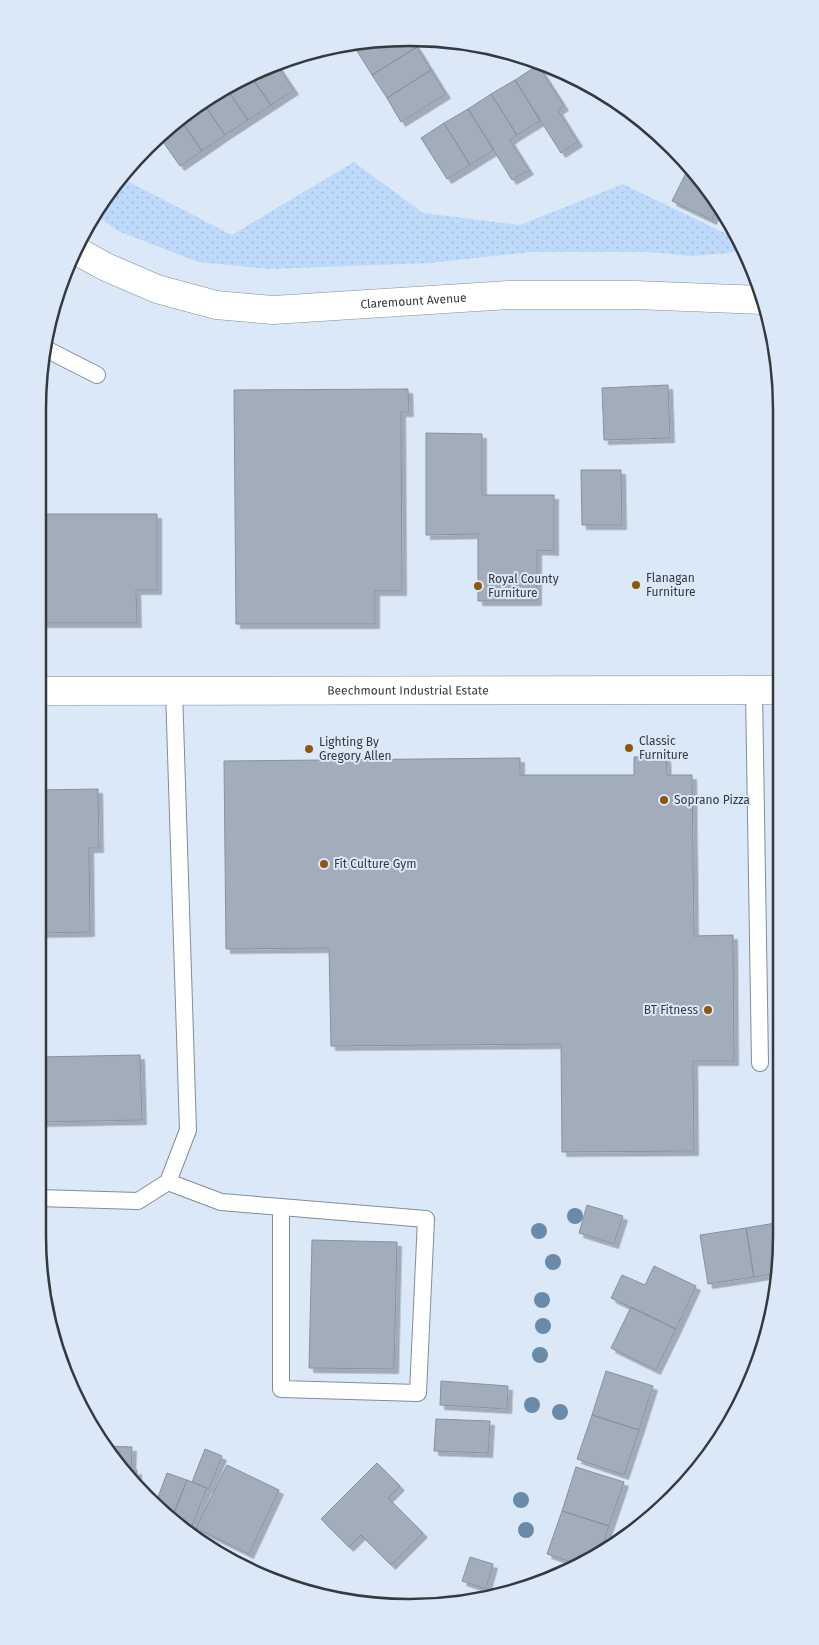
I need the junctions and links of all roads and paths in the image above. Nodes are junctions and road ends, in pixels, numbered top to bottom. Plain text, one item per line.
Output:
1 (82, 254) edge
2 (754, 297) edge
3 (51, 351) edge
4 (97, 375) dead end
5 (174, 690) junction
6 (46, 691) edge
7 (767, 691) edge
8 (760, 1063) dead end
9 (168, 1182) junction
10 (46, 1198) edge
11 (281, 1207) junction

1 - 2 street, Claremount Avenue
3 - 4 lane
5 - 6 street, Beechmount Industrial Estate
5 - 7 street, Beechmount Industrial Estate
5 - 9 lane
7 - 8 lane
9 - 10 lane
9 - 11 lane
11 - 11 lane

